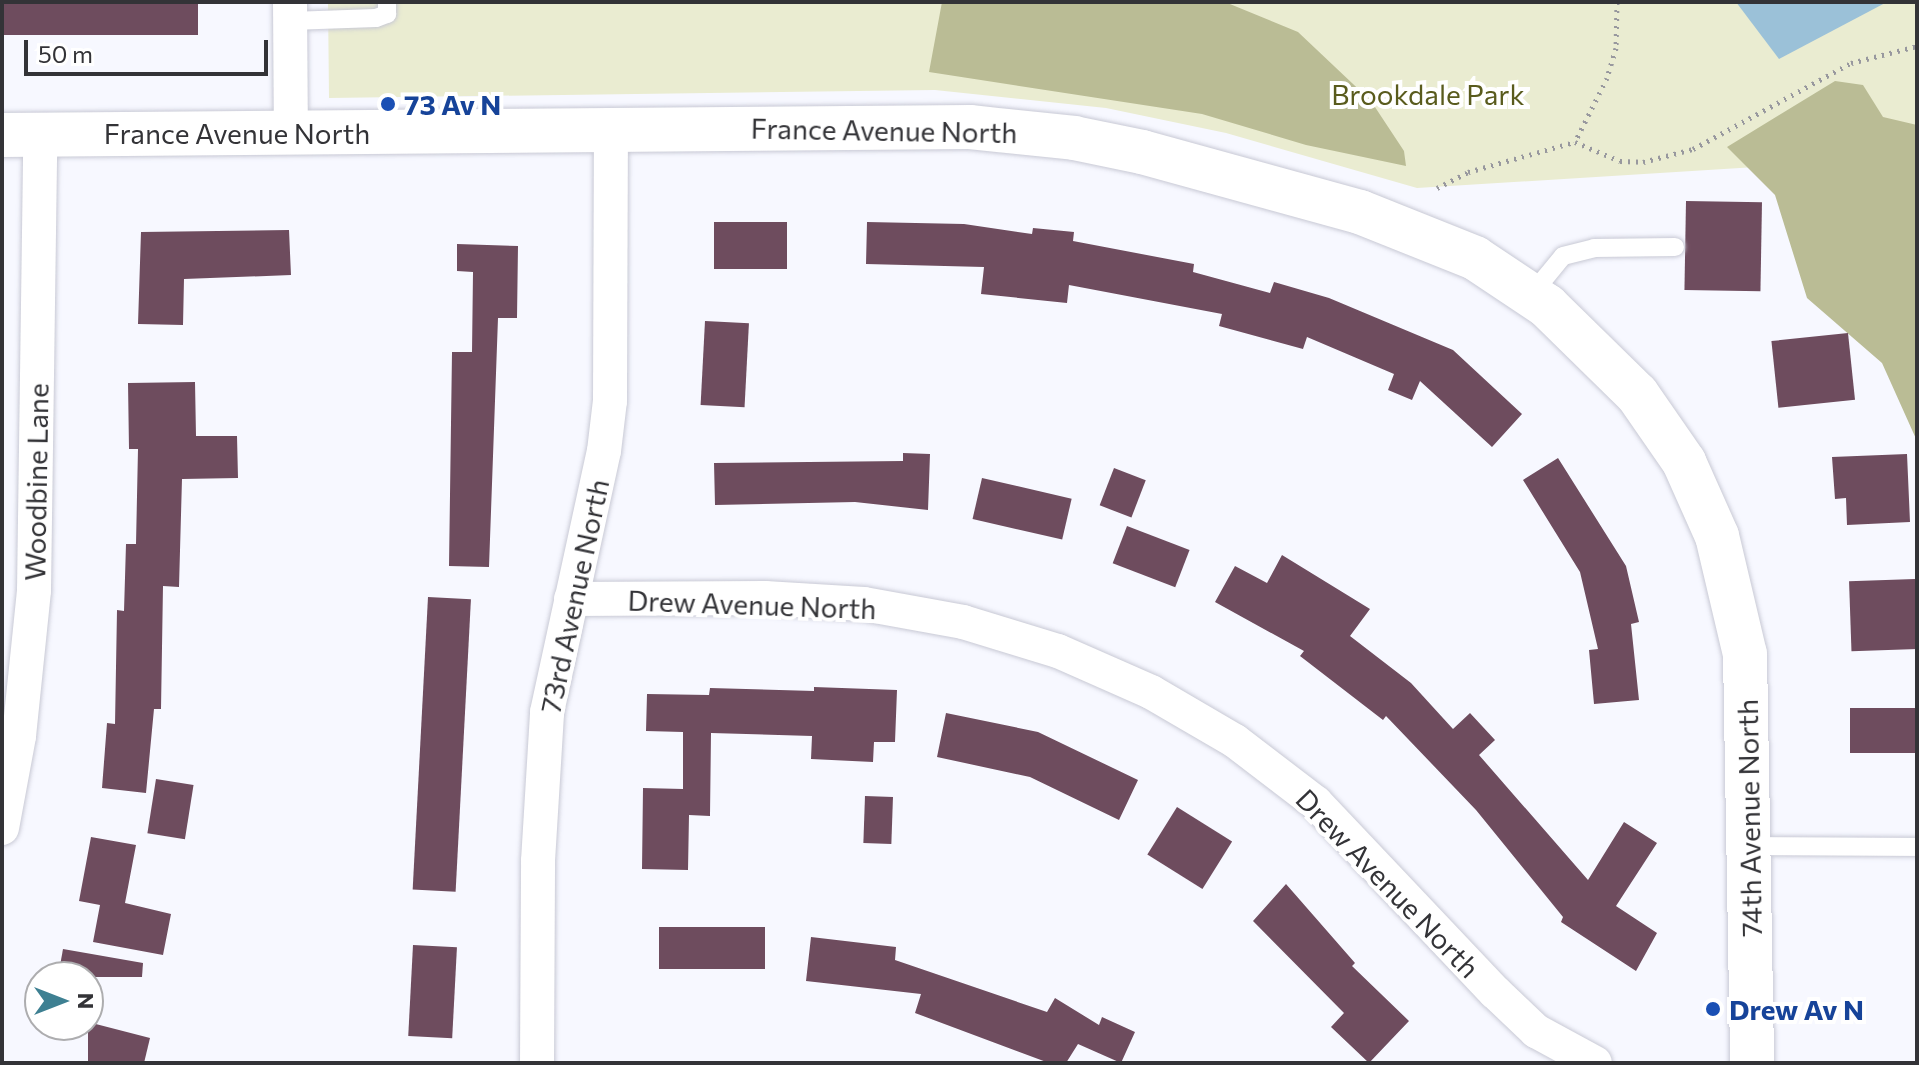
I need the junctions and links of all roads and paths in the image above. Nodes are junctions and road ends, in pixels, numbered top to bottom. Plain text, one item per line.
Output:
1 (387, 2) edge
2 (1617, 2) edge
3 (290, 11) edge
4 (1917, 46) edge
5 (611, 129) junction
6 (291, 130) junction
7 (21, 134) edge
8 (1575, 142) junction
9 (1437, 188) dead end
10 (1675, 247) dead end
11 (1531, 295) junction
12 (1730, 574) joint
13 (571, 599) junction
14 (2, 828) edge
15 (1750, 846) junction
16 (1917, 847) edge
17 (537, 1063) edge
18 (1595, 1063) edge
19 (1752, 1063) edge

1 - 3 lane
2 - 8 path
3 - 6 street
4 - 8 path
5 - 6 street, France Avenue North
5 - 11 street, France Avenue North
5 - 13 street, 73rd Avenue North
6 - 7 street, France Avenue North
7 - 14 street, Woodbine Lane
8 - 9 path
10 - 11 lane
11 - 12 street, France Avenue North
12 - 15 street, 74th Avenue North
13 - 17 street, 73rd Avenue North
13 - 18 street, Drew Avenue North
15 - 16 lane
15 - 19 street, 74th Avenue North

